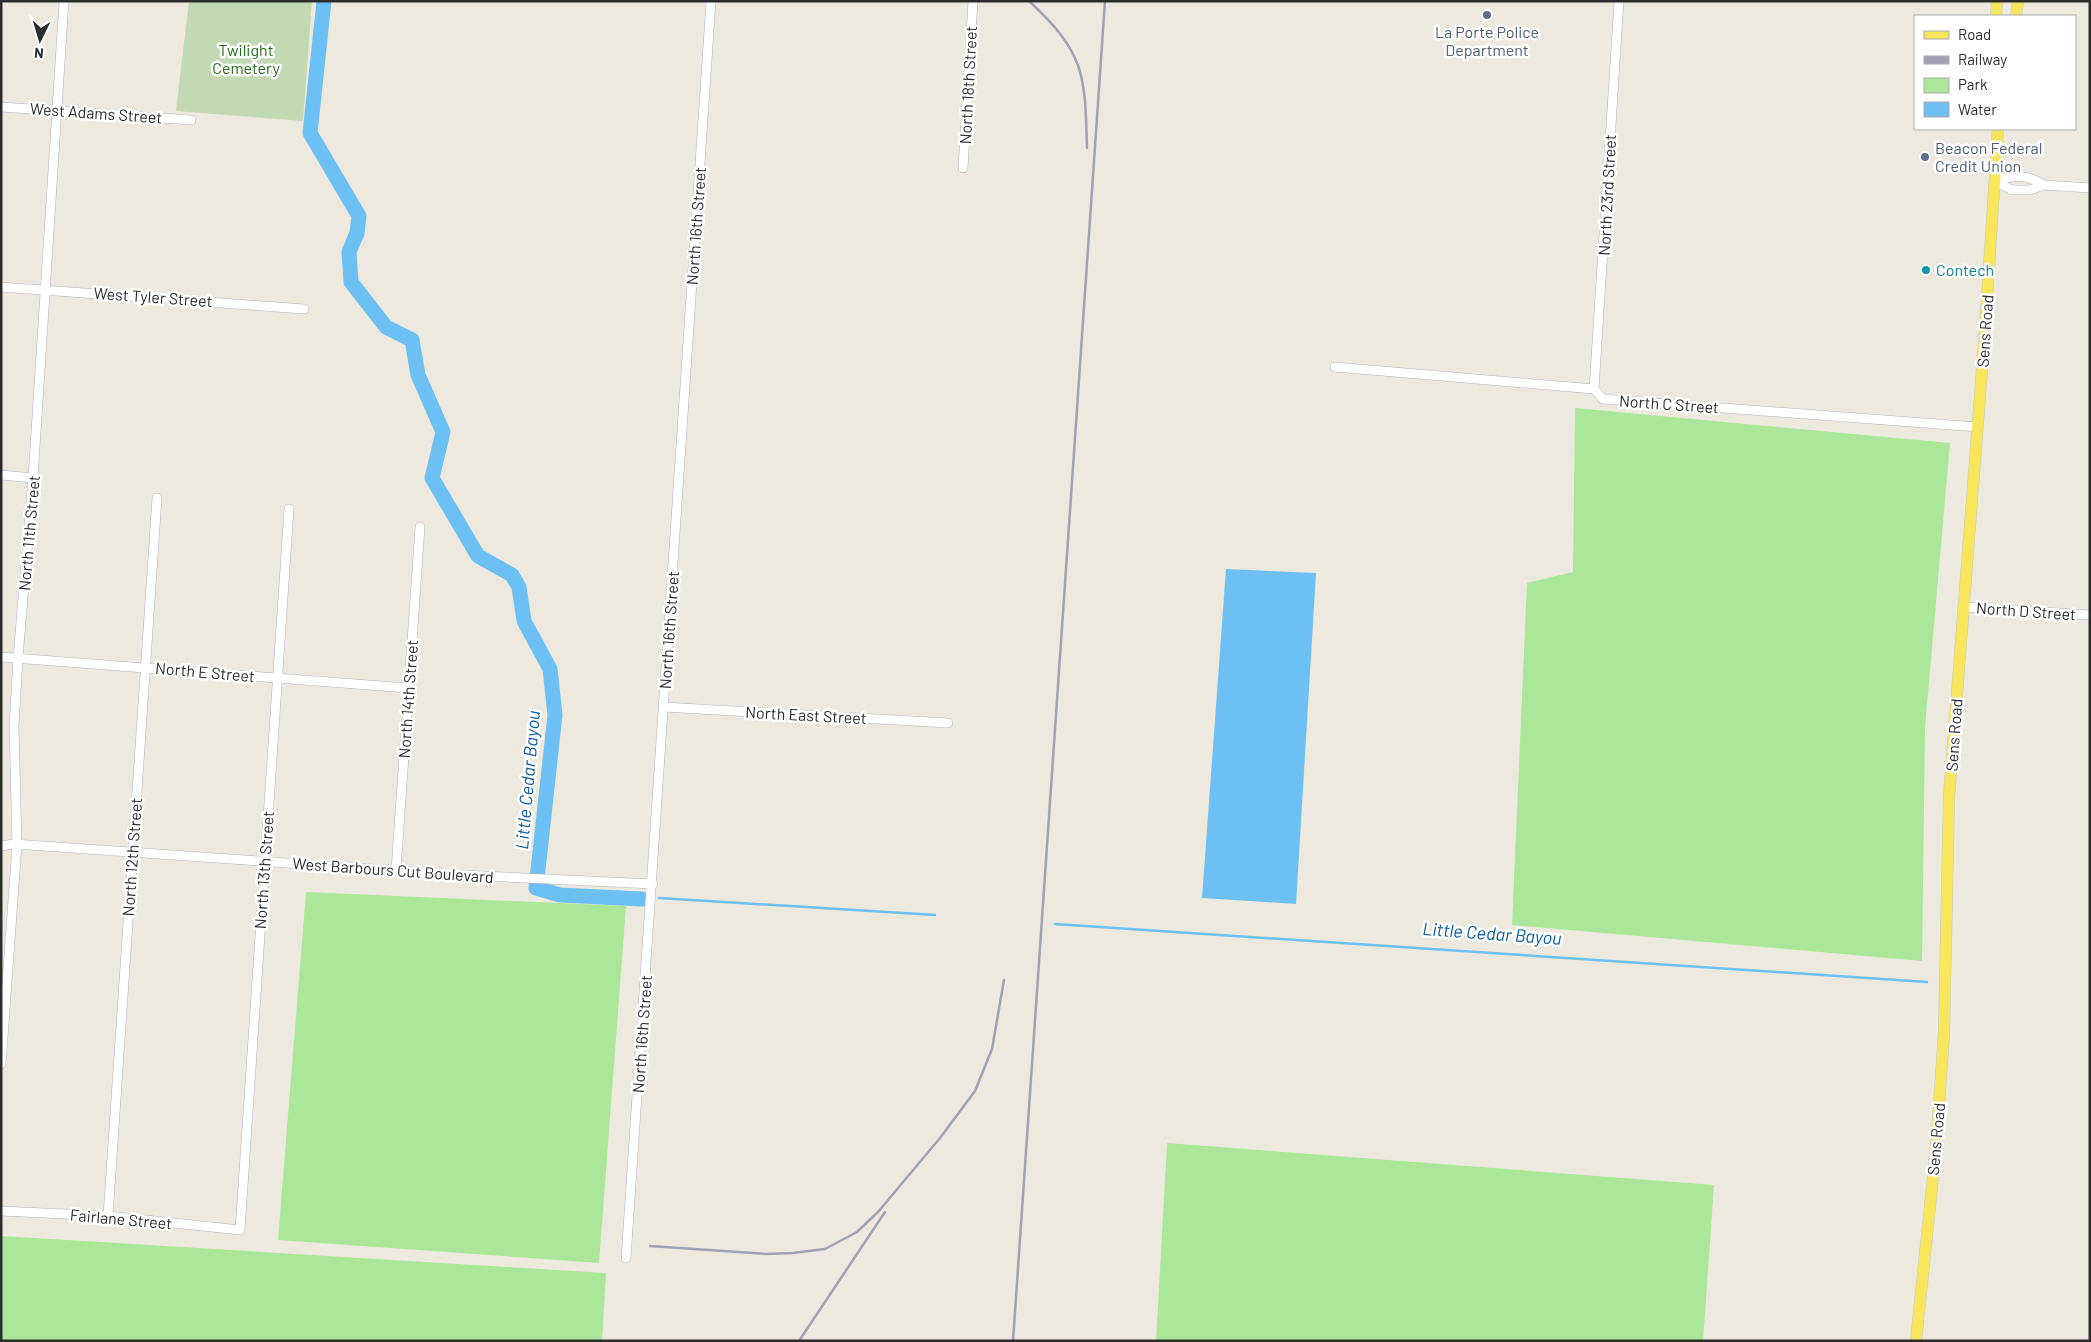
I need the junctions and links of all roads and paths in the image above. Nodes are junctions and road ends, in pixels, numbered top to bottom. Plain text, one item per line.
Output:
1 (64, 1) edge
2 (711, 1) edge
3 (973, 1) edge
4 (1620, 1) edge
5 (1997, 1) edge
6 (2018, 1) edge
7 (1996, 15) edge
8 (2016, 15) edge
9 (1, 106) edge
10 (56, 111) junction
11 (191, 120) dead end
12 (1998, 130) edge
13 (963, 168) dead end
14 (1995, 181) junction
15 (2044, 185) junction
16 (2090, 188) edge
17 (1, 287) edge
18 (45, 290) junction
19 (304, 309) dead end
20 (1335, 368) dead end
21 (1594, 389) junction
22 (1978, 428) junction
23 (1, 475) edge
24 (34, 478) junction
25 (157, 498) dead end
26 (288, 510) dead end
27 (420, 527) dead end
28 (1963, 607) junction
29 (2090, 615) edge
30 (1, 657) edge
31 (18, 658) junction
32 (145, 667) junction
33 (276, 678) junction
34 (408, 688) junction
35 (664, 707) junction
36 (948, 723) dead end
37 (1, 841) edge
38 (15, 845) junction
39 (1, 846) edge
40 (132, 854) junction
41 (265, 861) junction
42 (396, 870) junction
43 (653, 884) junction
44 (1, 1064) edge
45 (1, 1211) edge
46 (108, 1216) junction
47 (240, 1230) joint
48 (626, 1258) dead end
49 (1916, 1341) edge

1 - 10 street, North 11th Street
2 - 35 street, North 16th Street
3 - 13 street, North 18th Street
4 - 21 street, North 23rd Street
5 - 7 main road
6 - 8 main road
9 - 10 street, West Adams Street
10 - 11 street, West Adams Street
10 - 18 street, North 11th Street
12 - 14 main road, Sens Road
14 - 15 street
14 - 15 street
14 - 22 main road, Sens Road
15 - 16 street
17 - 18 street, West Tyler Street
18 - 19 street, West Tyler Street
18 - 24 street, North 11th Street
20 - 21 street, North C Street
21 - 22 street, North C Street
22 - 28 main road, Sens Road
23 - 24 street
24 - 31 street, North 11th Street
25 - 32 street, North 12th Street
26 - 33 street, North 13th Street
27 - 34 street, North 14th Street
28 - 29 street, North D Street
28 - 49 main road, Sens Road
30 - 31 street, North E Street
31 - 32 street, North E Street
31 - 38 street, North 11th Street
32 - 33 street, North E Street
32 - 40 street, North 12th Street
33 - 34 street, North E Street
33 - 41 street, North 13th Street
34 - 42 street, North 14th Street
35 - 36 street, North East Street
35 - 43 street, North 16th Street
37 - 38 street, West Barbours Cut Boulevard
38 - 39 street, West Barbours Cut Boulevard
38 - 40 street, West Barbours Cut Boulevard
38 - 44 street, North 11th Street
40 - 41 street, West Barbours Cut Boulevard
40 - 46 street, North 12th Street
41 - 42 street, West Barbours Cut Boulevard
41 - 47 street, North 13th Street
42 - 43 street, West Barbours Cut Boulevard
43 - 48 street, North 16th Street
45 - 46 street, Fairlane Street
46 - 47 street, Fairlane Street

